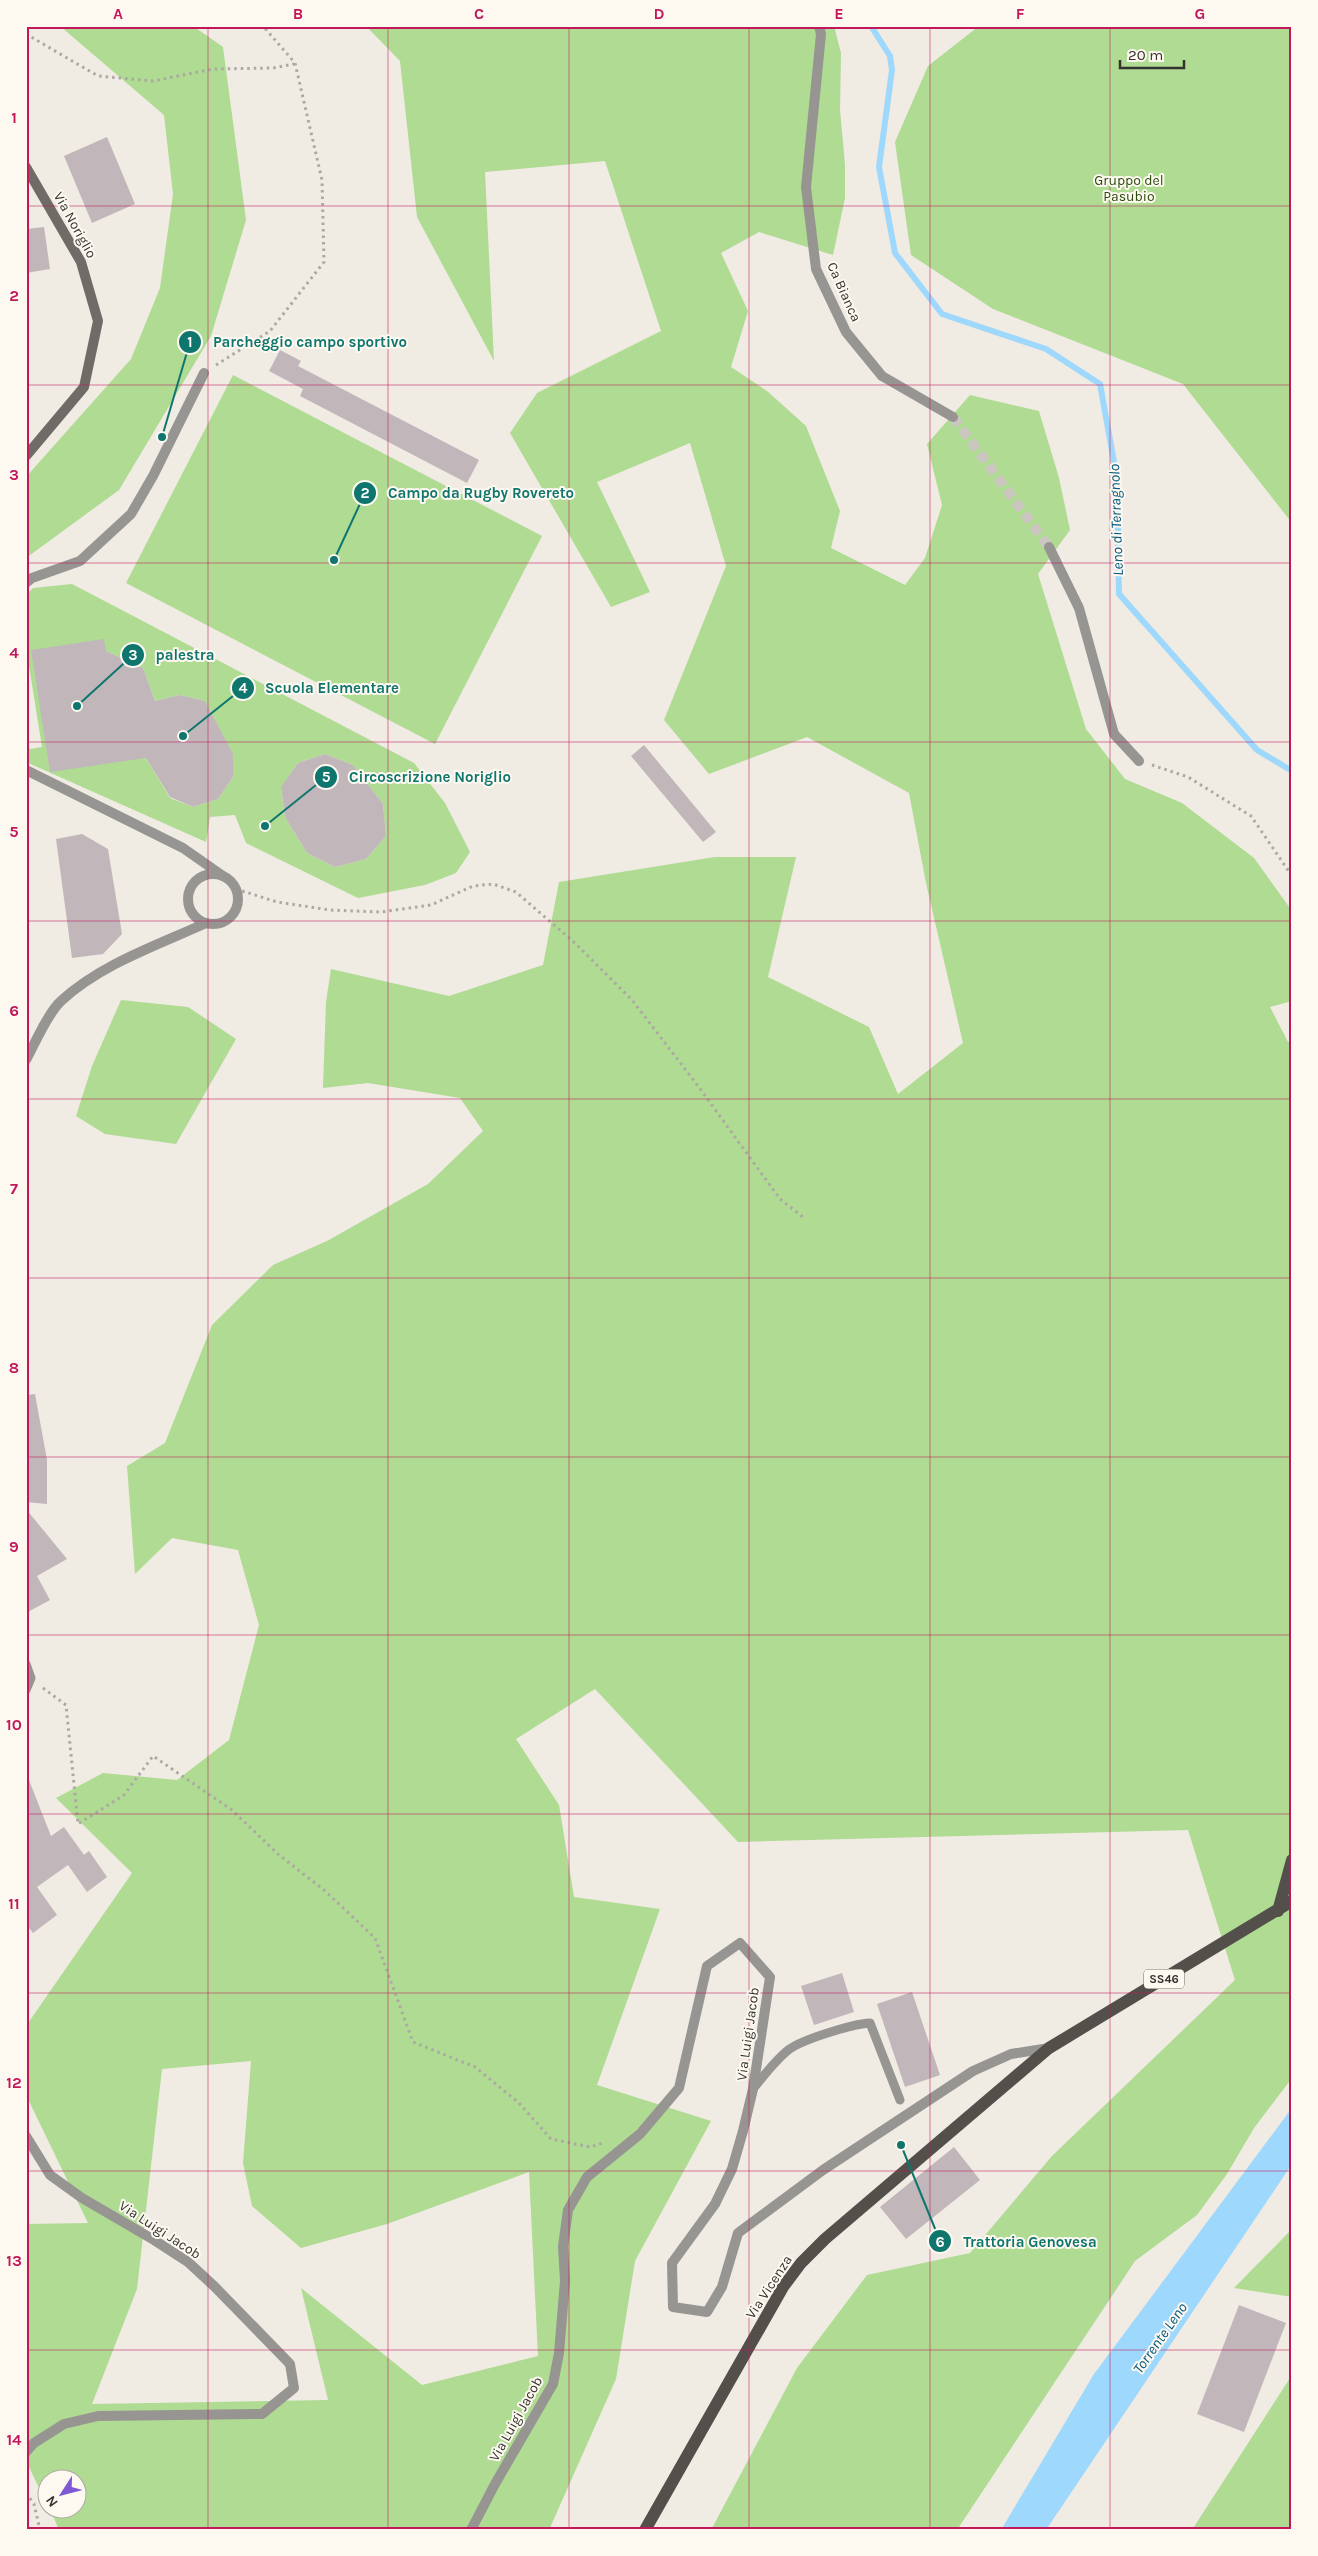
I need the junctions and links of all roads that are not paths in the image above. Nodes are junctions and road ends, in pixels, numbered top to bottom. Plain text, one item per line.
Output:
1 (819, 26) edge
2 (26, 168) edge
3 (204, 373) road end
4 (953, 416) tunnel mouth
5 (26, 456) edge
6 (1049, 547) tunnel mouth
7 (26, 583) edge
8 (1139, 761) road end
9 (26, 770) edge
10 (223, 876) junction
11 (206, 923) junction
12 (26, 1060) edge
13 (26, 1664) edge
14 (26, 1690) edge
15 (1292, 1860) edge
16 (1292, 1901) edge
17 (1278, 1911) junction
18 (1049, 2048) junction
19 (754, 2089) junction
20 (900, 2100) dead end
21 (26, 2136) edge
22 (26, 2452) edge
23 (471, 2530) edge
24 (645, 2530) edge

1 - 4 street, Ca Bianca
2 - 5 main road, Via Noriglio
3 - 7 street
6 - 8 street
9 - 10 street
10 - 11 street
10 - 11 street
11 - 12 street
13 - 14 lane
15 - 17 main road
16 - 17 main road, SS46
17 - 18 main road, SS46
18 - 19 street, Via Luigi Jacob
18 - 24 main road, Via Vicenza / SS46
19 - 20 lane
19 - 23 street, Via Luigi Jacob
21 - 22 street, Via Luigi Jacob

